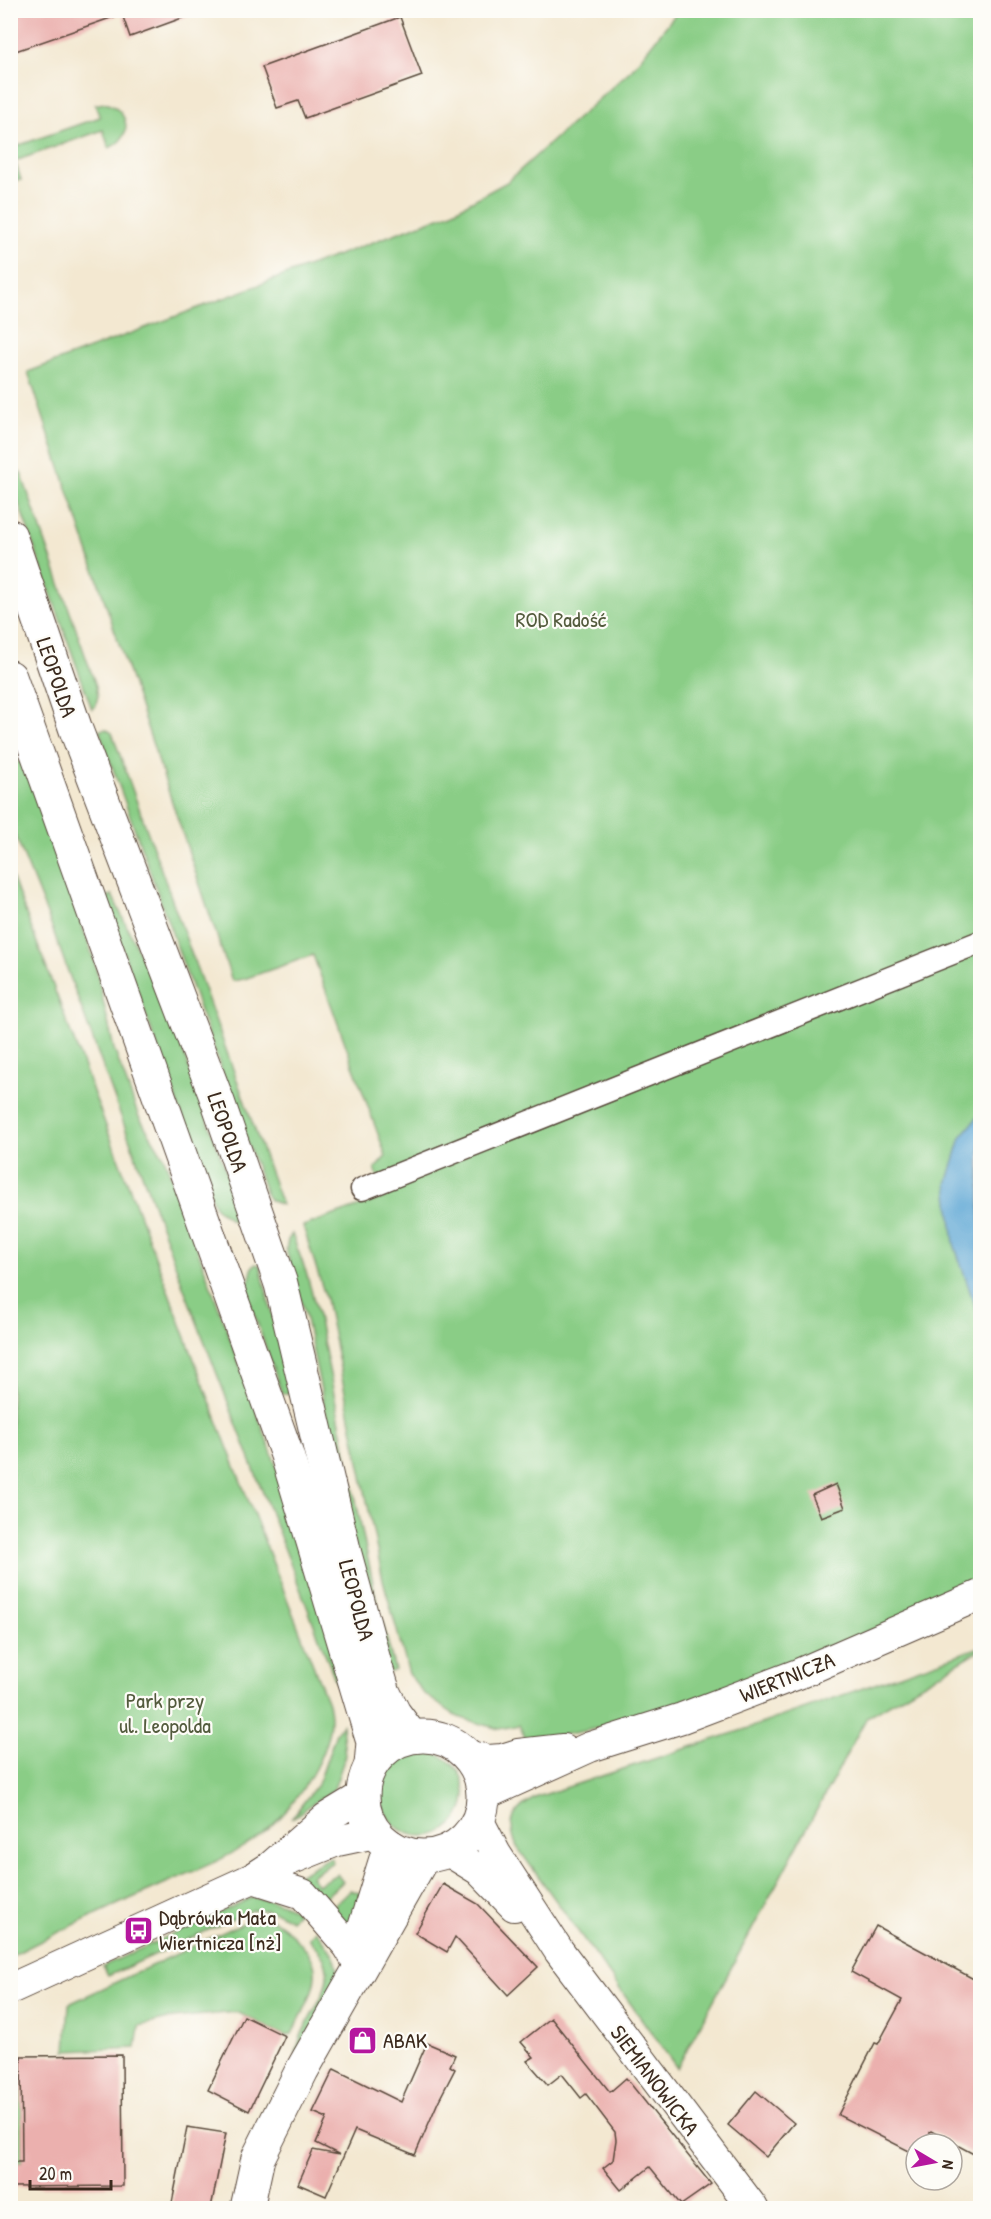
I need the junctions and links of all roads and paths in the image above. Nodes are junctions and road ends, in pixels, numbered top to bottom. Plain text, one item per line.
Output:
1 (11, 540) edge
2 (17, 579) edge
3 (14, 693) edge
4 (981, 942) edge
5 (362, 1189) dead end
6 (262, 1230) junction
7 (214, 1248) junction
8 (981, 1596) edge
9 (411, 1736) junction
10 (590, 1746) junction
11 (470, 1756) junction
12 (367, 1780) junction
13 (482, 1808) junction
14 (382, 1840) junction
15 (436, 1854) junction
16 (262, 1872) junction
17 (559, 1951) junction
18 (355, 1958) junction
19 (10, 1989) edge
20 (347, 1989) junction
21 (247, 2208) edge
22 (753, 2208) edge

1 - 2 street, LEOPOLDA
2 - 6 street, LEOPOLDA
3 - 7 street, LEOPOLDA
4 - 5 street
6 - 7 street
6 - 9 street, LEOPOLDA
7 - 12 street, LEOPOLDA
8 - 10 street, WIERTNICZA
9 - 11 street
9 - 12 street
10 - 11 street, WIERTNICZA
10 - 13 street, WIERTNICZA
11 - 13 street
12 - 14 street
12 - 16 street
13 - 15 street
13 - 17 street, SIEMIANOWICKA
14 - 15 street
14 - 16 street
14 - 18 street
15 - 17 street, SIEMIANOWICKA
15 - 20 street
16 - 18 street
16 - 19 street
17 - 22 street, SIEMIANOWICKA
18 - 20 street
20 - 21 street

